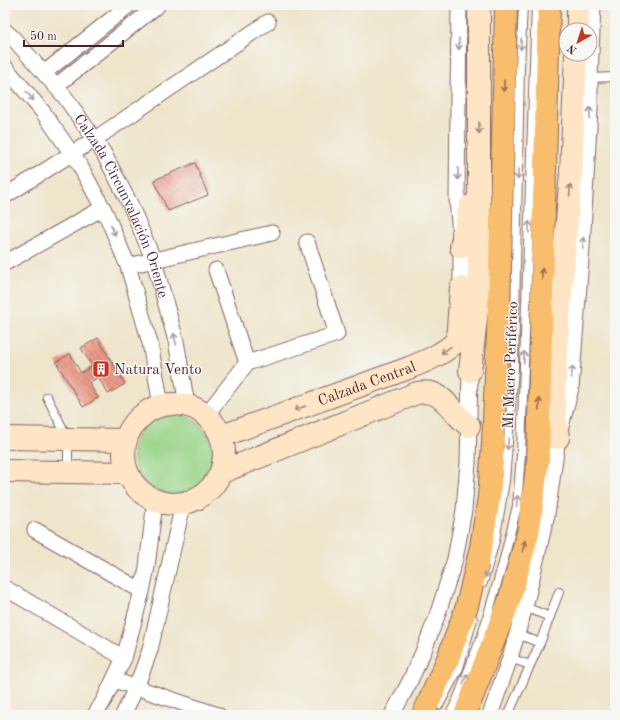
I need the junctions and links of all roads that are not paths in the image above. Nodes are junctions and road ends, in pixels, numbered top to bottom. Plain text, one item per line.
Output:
1 (129, 5) edge
2 (158, 5) edge
3 (459, 5) edge
4 (480, 5) edge
5 (506, 5) edge
6 (523, 5) edge
7 (536, 5) edge
8 (549, 5) edge
9 (578, 5) edge
10 (593, 5) edge
11 (268, 22) dead end
12 (578, 22) edge
13 (5, 31) edge
14 (576, 62) edge
15 (5, 66) edge
16 (44, 73) junction
17 (615, 77) edge
18 (590, 78) junction
19 (56, 86) junction
20 (95, 139) junction
21 (479, 153) junction
22 (72, 154) junction
23 (5, 196) edge
24 (103, 208) junction
25 (272, 233) dead end
26 (307, 242) dead end
27 (461, 247) junction
28 (154, 261) junction
29 (5, 263) edge
30 (128, 266) junction
31 (216, 270) dead end
32 (461, 288) junction
33 (247, 363) junction
34 (406, 369) junction
35 (470, 371) junction
36 (417, 393) junction
37 (47, 397) dead end
38 (161, 405) junction
39 (197, 410) junction
40 (469, 426) junction
41 (222, 436) junction
42 (5, 438) edge
43 (558, 438) junction
44 (68, 439) junction
45 (126, 440) junction
46 (5, 471) edge
47 (68, 472) junction
48 (222, 472) junction
49 (127, 473) junction
50 (155, 501) junction
51 (183, 504) junction
52 (35, 530) dead end
53 (5, 588) edge
54 (142, 591) junction
55 (559, 592) dead end
56 (480, 593) dead end
57 (525, 607) junction
58 (476, 608) dead end
59 (550, 617) junction
60 (518, 634) junction
61 (540, 643) junction
62 (124, 658) junction
63 (510, 658) junction
64 (530, 665) junction
65 (114, 680) junction
66 (136, 688) junction
67 (509, 713) dead end
68 (94, 715) edge
69 (124, 715) edge
70 (218, 715) edge
71 (392, 715) edge
72 (423, 715) edge
73 (433, 715) edge
74 (449, 715) edge
75 (465, 715) edge
76 (490, 715) edge

1 - 16 street
2 - 19 street
3 -> 27 street
4 -> 21 street
5 -> 72 highway
6 -> 56 lane
74 -> 7 lane, Mi Macro Periférico
75 -> 8 highway
9 - 12 street
10 - 18 street
11 - 20 street
13 - 16 street, Calzada Circunvalación Oriente
43 -> 14 street
15 -> 22 street, Calzada Circunvalación Oriente
16 - 19 street, Calzada Circunvalación Oriente
17 - 18 lane
43 -> 18 street
19 - 20 street, Calzada Circunvalación Oriente
20 - 22 street
20 - 28 street, Calzada Circunvalación Oriente
21 - 27 street
21 - 35 street
22 - 23 street
22 - 24 street, Calzada Circunvalación Oriente
24 - 29 street
24 -> 30 street, Calzada Circunvalación Oriente
25 - 28 street
26 - 33 street
27 - 32 street
28 - 30 street
39 -> 28 street, Calzada Circunvalación Oriente
30 - 38 street, Calzada Circunvalación Oriente
31 - 33 street
32 -> 34 street, Calzada Central
32 - 35 street
33 - 39 street
34 - 36 street
34 -> 41 street, Calzada Central
35 - 40 street
36 - 40 street, Calzada Central
36 - 48 street, Calzada Central
37 - 44 lane
38 - 39 street
38 - 45 street
39 - 41 street
40 - 71 street
41 - 48 street
42 - 44 street
43 - 57 street
44 - 45 street
44 - 47 lane
45 - 49 street
46 - 47 street
47 - 49 street
48 - 51 street
49 - 50 street
50 - 51 street
50 - 54 street
51 - 66 street
52 - 54 street
53 - 62 street
54 - 62 street
55 - 59 lane
57 - 59 lane
57 - 60 street
58 - 73 lane
59 - 61 lane
60 - 61 lane
60 - 63 street
61 - 64 lane
62 - 65 street
63 - 64 lane
63 - 76 street
64 - 67 lane
65 - 66 street
65 - 68 street
66 - 69 street
66 - 70 street

